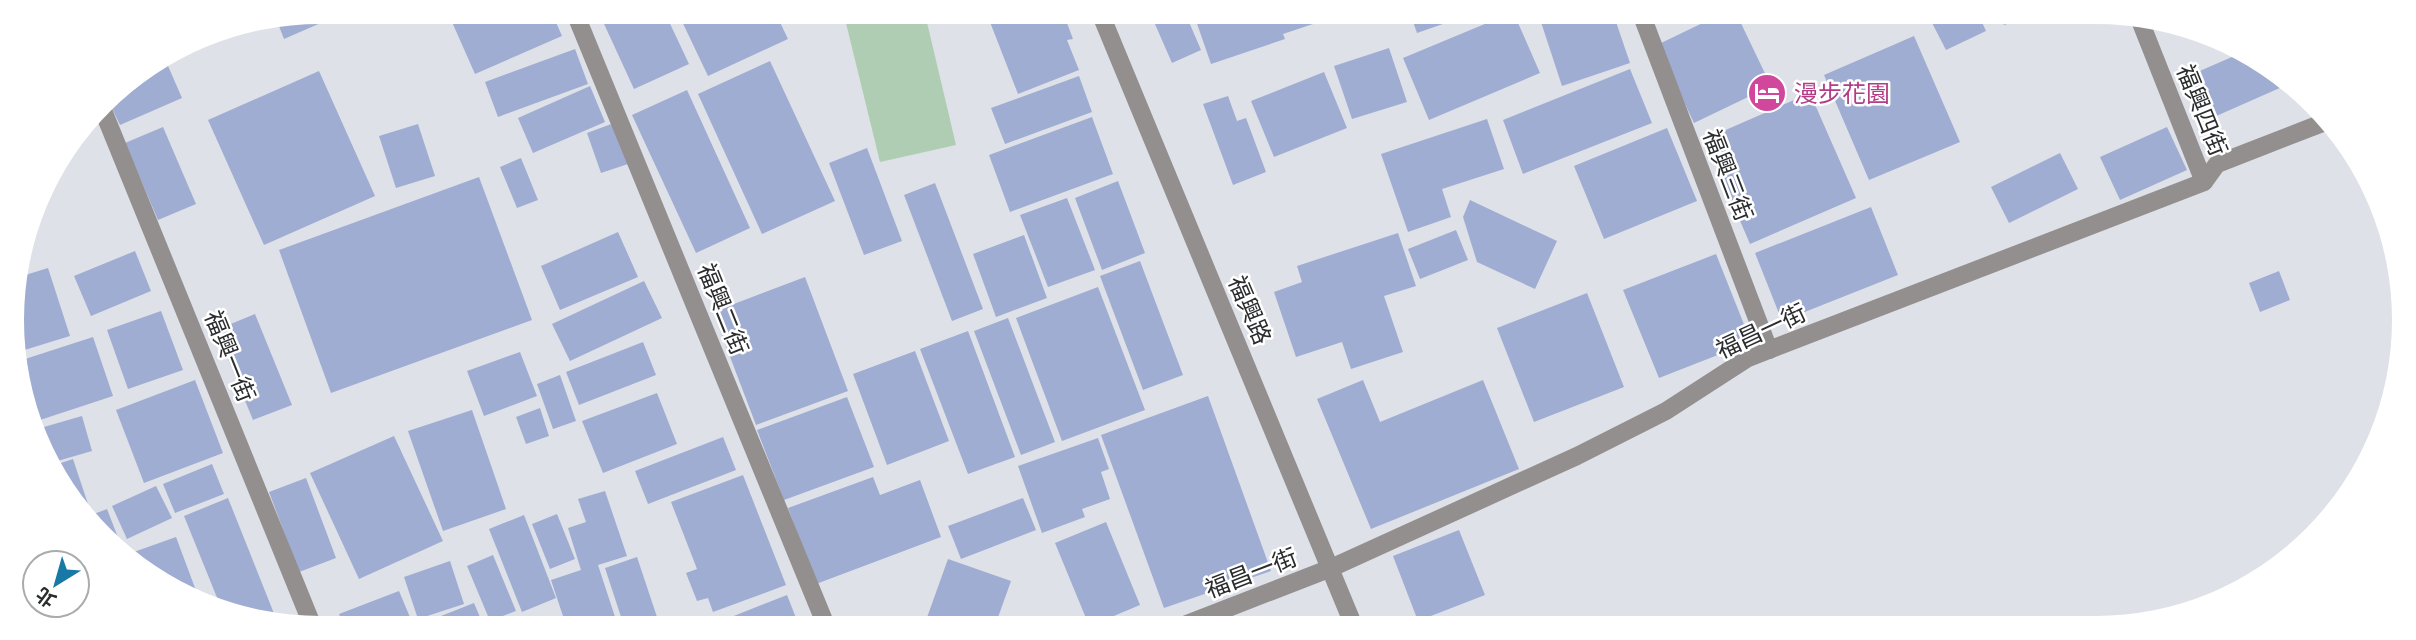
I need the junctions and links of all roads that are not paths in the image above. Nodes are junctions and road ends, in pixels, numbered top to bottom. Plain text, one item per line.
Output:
1 (580, 24) edge
2 (1105, 24) edge
3 (1645, 24) edge
4 (2143, 28) edge
5 (106, 117) edge
6 (2318, 125) edge
7 (2204, 182) junction
8 (1769, 350) junction
9 (1331, 568) junction
10 (308, 615) edge
11 (822, 616) edge
12 (1208, 616) edge
13 (1350, 616) edge

1 - 11 street, 福興二街
2 - 9 street, 福興路
3 - 8 street, 福興三街
4 - 7 street, 福興四街
5 - 10 street, 福興一街
6 - 7 street, 福昌一街
7 - 8 street, 福昌一街
8 - 9 street, 福昌一街
9 - 12 street, 福昌一街
9 - 13 street, 福興路

